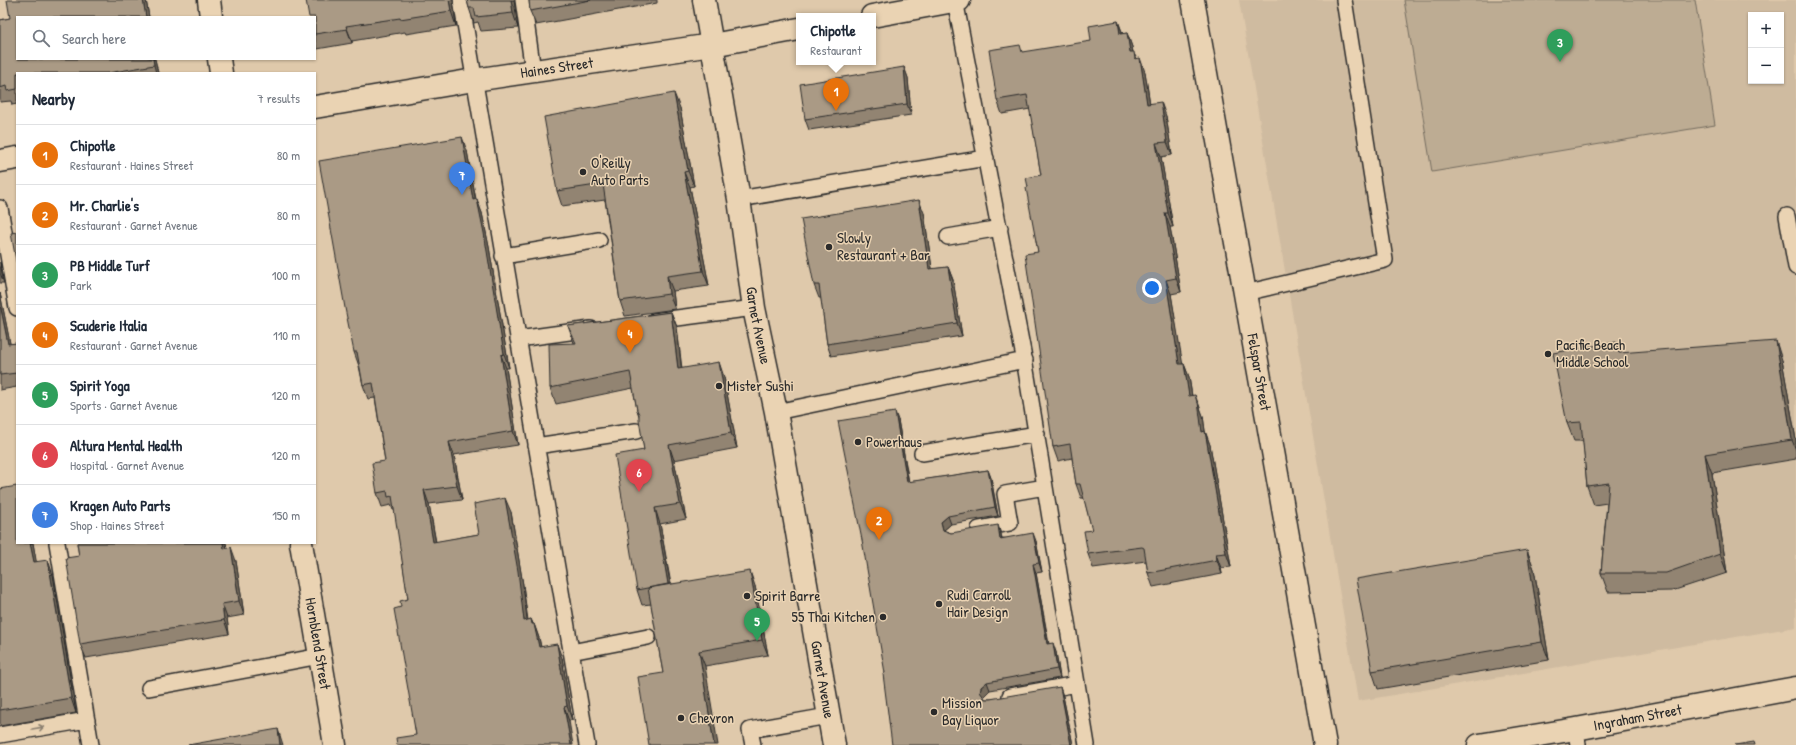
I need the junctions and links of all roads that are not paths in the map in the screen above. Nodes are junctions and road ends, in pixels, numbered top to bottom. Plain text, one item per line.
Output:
1 (208, 0) edge
2 (460, 0) edge
3 (523, 0) edge
4 (704, 0) edge
5 (957, 0) edge
6 (1193, 0) edge
7 (1344, 0) edge
8 (876, 15) edge
9 (212, 16) edge
10 (796, 30) edge
11 (712, 45) junction
12 (219, 60) edge
13 (533, 71) junction
14 (221, 72) edge
15 (474, 80) junction
16 (316, 107) edge
17 (16, 158) edge
18 (986, 158) junction
19 (0, 161) edge
20 (739, 200) junction
21 (0, 208) edge
22 (1787, 216) dead end
23 (1000, 228) junction
24 (948, 237) dead end
25 (598, 240) dead end
26 (503, 256) junction
27 (1796, 268) edge
28 (1244, 293) junction
29 (16, 302) edge
30 (754, 308) junction
31 (644, 322) edge
32 (604, 327) edge
33 (518, 339) junction
34 (1025, 360) junction
35 (776, 412) junction
36 (636, 432) edge
37 (1036, 434) junction
38 (536, 446) junction
39 (922, 453) dead end
40 (1045, 488) junction
41 (967, 531) edge
42 (57, 544) edge
43 (301, 544) edge
44 (648, 637) dead end
45 (571, 652) junction
46 (320, 656) junction
47 (1077, 684) junction
48 (149, 688) dead end
49 (1796, 688) edge
50 (1000, 698) edge
51 (828, 716) junction
52 (87, 720) junction
53 (0, 735) edge
54 (1577, 737) edge
55 (91, 745) edge
56 (335, 745) edge
57 (587, 745) edge
58 (753, 745) edge
59 (834, 745) edge
60 (1087, 745) edge
61 (1325, 745) edge
62 (1478, 745) edge

1 - 9 street
2 - 15 lane
3 - 13 lane
4 - 11 street, Garnet Avenue
5 - 8 street
5 - 18 lane
6 - 28 street, Felspar Street
7 - 28 lane
10 - 11 street, Haines Street
11 - 13 street, Haines Street
11 - 20 street, Garnet Avenue
12 - 14 street
13 - 15 street, Haines Street
15 - 16 street, Haines Street
15 - 26 lane
17 - 19 street
18 - 20 lane
18 - 23 lane
20 - 30 street, Garnet Avenue
21 - 29 lane
22 - 27 lane
23 - 24 lane
23 - 34 lane
25 - 26 lane
26 - 33 lane
28 - 61 street, Felspar Street
30 - 31 lane
30 - 35 street, Garnet Avenue
32 - 33 lane
33 - 38 lane
34 - 35 lane
34 - 37 lane
35 - 51 street, Garnet Avenue
36 - 38 lane
37 - 39 lane
37 - 40 lane
38 - 45 lane
40 - 41 lane
40 - 47 lane
42 - 52 lane
43 - 46 street, Hornblend Street
44 - 45 lane
45 - 57 lane
46 - 48 lane
46 - 56 street, Hornblend Street
47 - 50 lane
47 - 60 lane
49 - 54 street, Ingraham Street
51 - 58 lane
51 - 59 street, Garnet Avenue
53 -> 52 lane
52 - 55 lane
54 - 62 street, Ingraham Street

